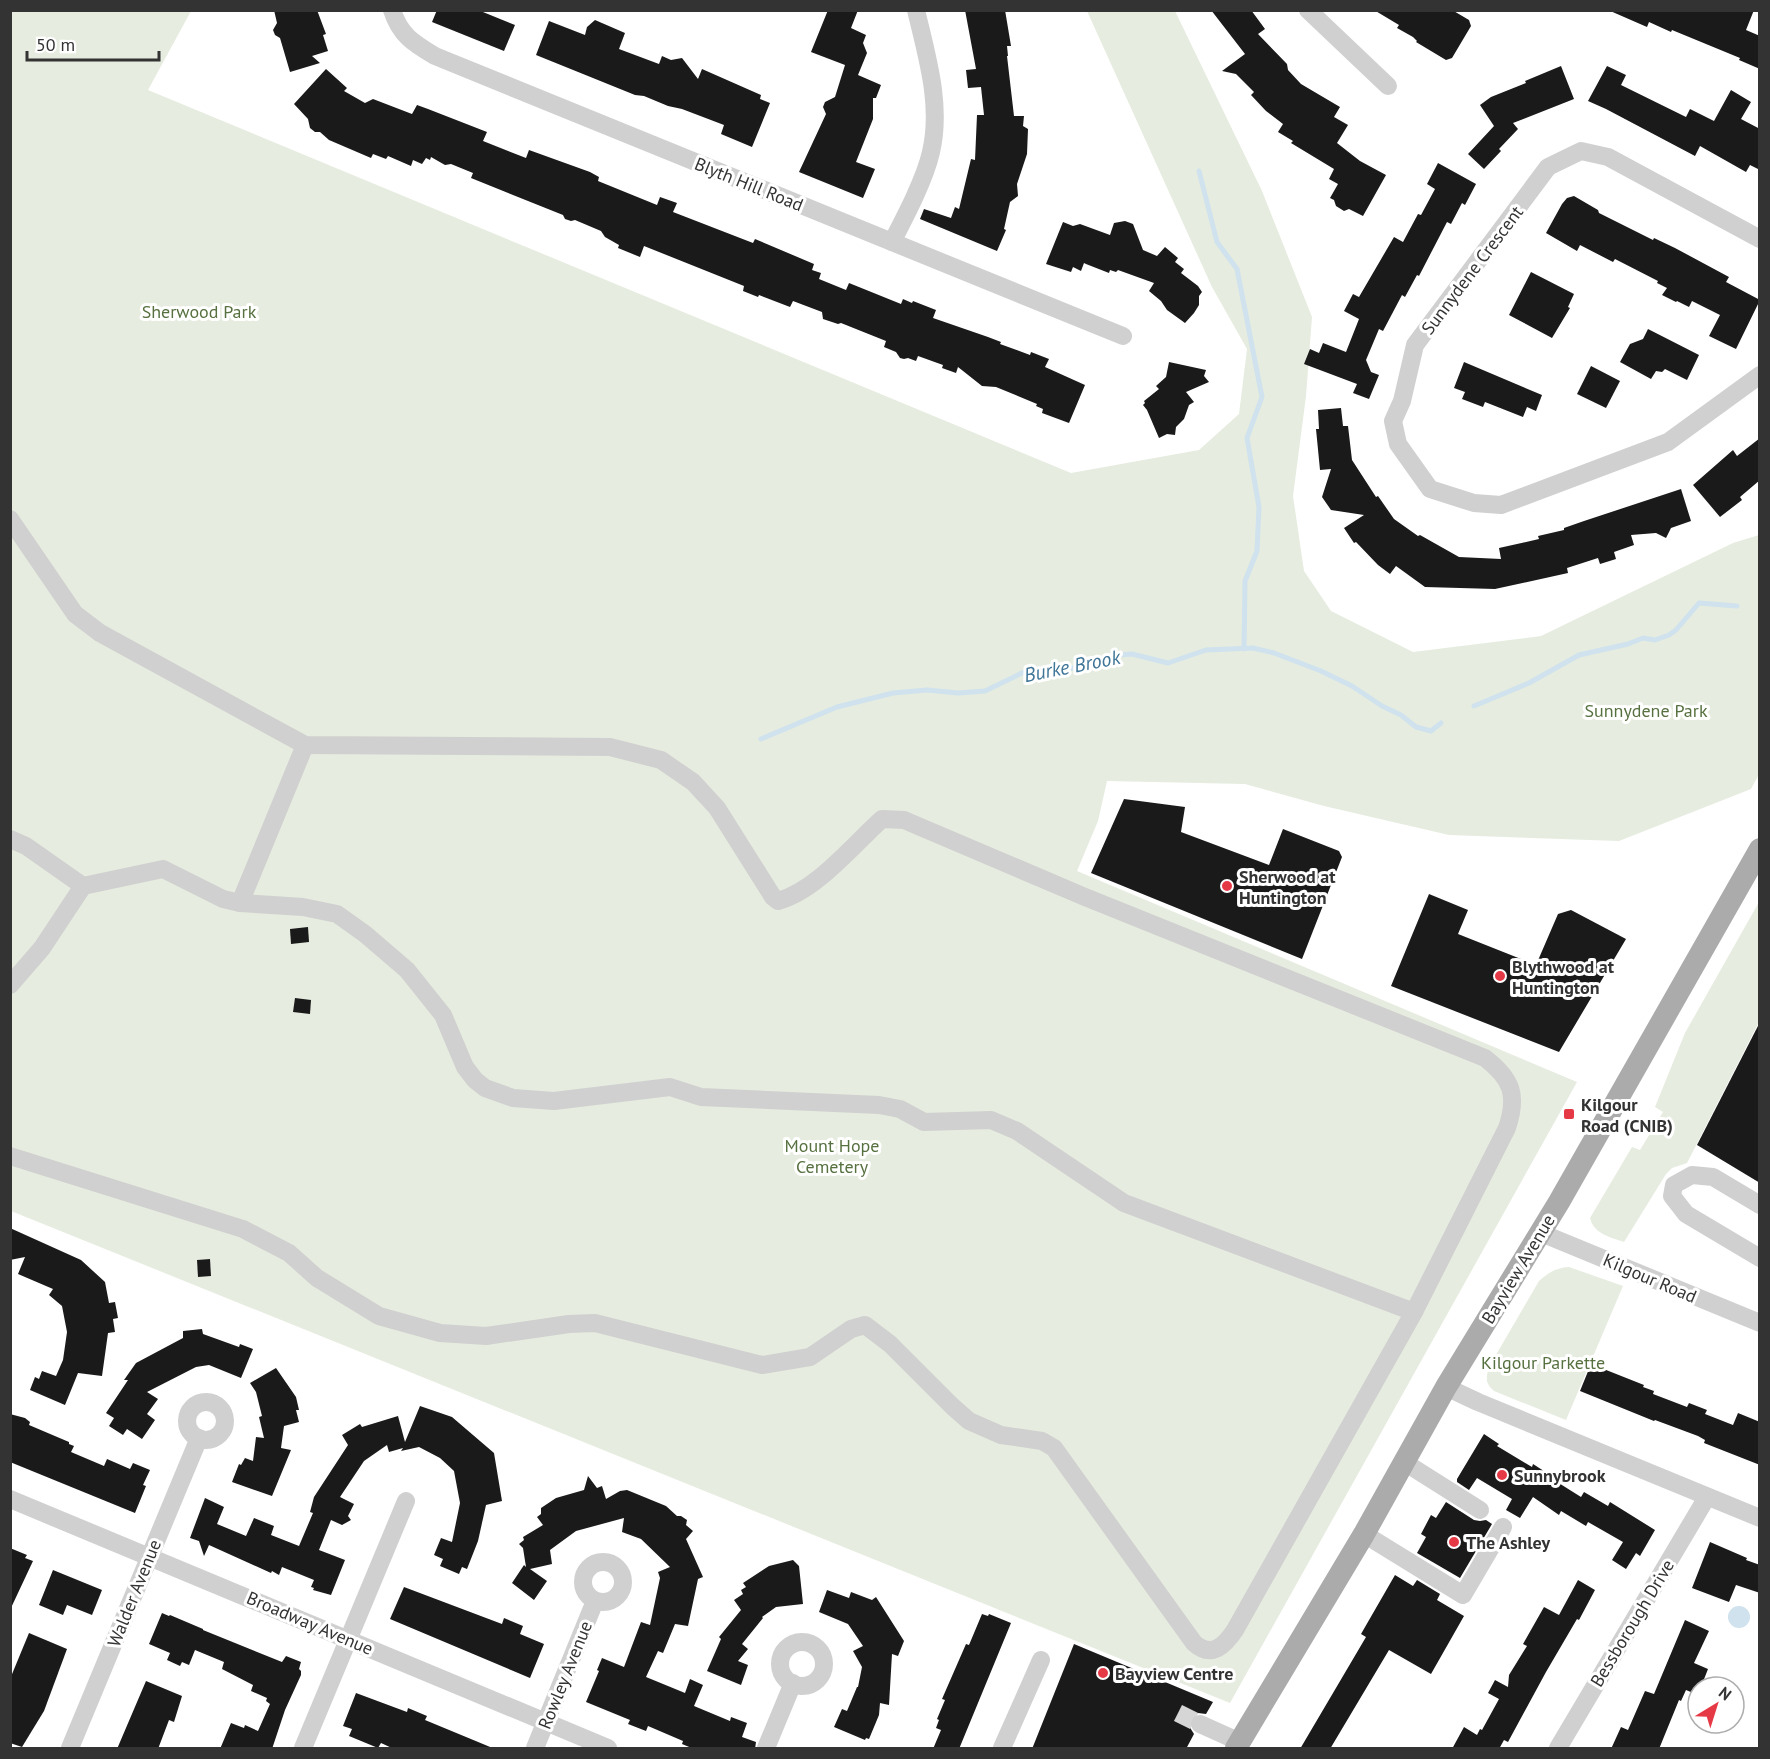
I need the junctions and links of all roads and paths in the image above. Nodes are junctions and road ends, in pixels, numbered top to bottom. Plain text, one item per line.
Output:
1 (392, 10) edge
2 (916, 10) edge
3 (1308, 10) edge
4 (1388, 86) dead end
5 (1760, 239) edge
6 (892, 242) junction
7 (1123, 336) dead end
8 (1760, 375) edge
9 (10, 519) edge
10 (305, 745) junction
11 (10, 839) edge
12 (1760, 849) edge
13 (83, 886) junction
14 (240, 903) junction
15 (10, 985) edge
16 (10, 1156) edge
17 (1760, 1205) edge
18 (1541, 1233) junction
19 (1760, 1258) edge
20 (1414, 1312) junction
21 (1760, 1323) edge
22 (1446, 1387) junction
23 (199, 1438) dead end
24 (1404, 1462) junction
25 (1707, 1497) junction
26 (10, 1499) edge
27 (406, 1501) dead end
28 (1480, 1510) dead end
29 (1760, 1518) edge
30 (1503, 1527) dead end
31 (1364, 1534) junction
32 (149, 1556) junction
33 (595, 1601) dead end
34 (348, 1639) junction
35 (1041, 1660) dead end
36 (793, 1683) dead end
37 (546, 1724) junction
38 (1200, 1724) tunnel mouth
39 (1238, 1745) edge
40 (70, 1749) edge
41 (303, 1749) edge
42 (535, 1749) edge
43 (608, 1749) edge
44 (766, 1749) edge
45 (1002, 1749) edge
46 (1558, 1749) edge

1 - 6 street, Blyth Hill Road
2 - 6 street
3 - 4 street
5 - 8 street, Sunnydene Crescent
6 - 7 street, Blyth Hill Road
9 - 10 street
10 - 14 street
10 - 20 street
11 - 13 street
12 - 18 main road, Bayview Avenue
13 - 14 street
13 - 15 street
14 - 20 street
16 - 20 street
17 - 19 street
18 - 21 street, Kilgour Road
18 - 22 main road, Bayview Avenue
22 - 24 main road, Bayview Avenue
22 - 25 street
23 - 32 street, Walder Avenue
24 - 28 street
24 - 31 main road, Bayview Avenue
25 - 29 street
25 - 46 street, Bessborough Drive
26 - 32 street, Broadway Avenue
27 - 34 street
30 - 31 street
31 - 39 main road, Bayview Avenue
32 - 34 street, Broadway Avenue
32 - 40 street, Walder Avenue
33 - 37 street, Rowley Avenue
34 - 37 street, Broadway Avenue
34 - 41 street
35 - 45 street
36 - 44 street
37 - 42 street, Rowley Avenue
37 - 43 street, Broadway Avenue
38 - 39 street

